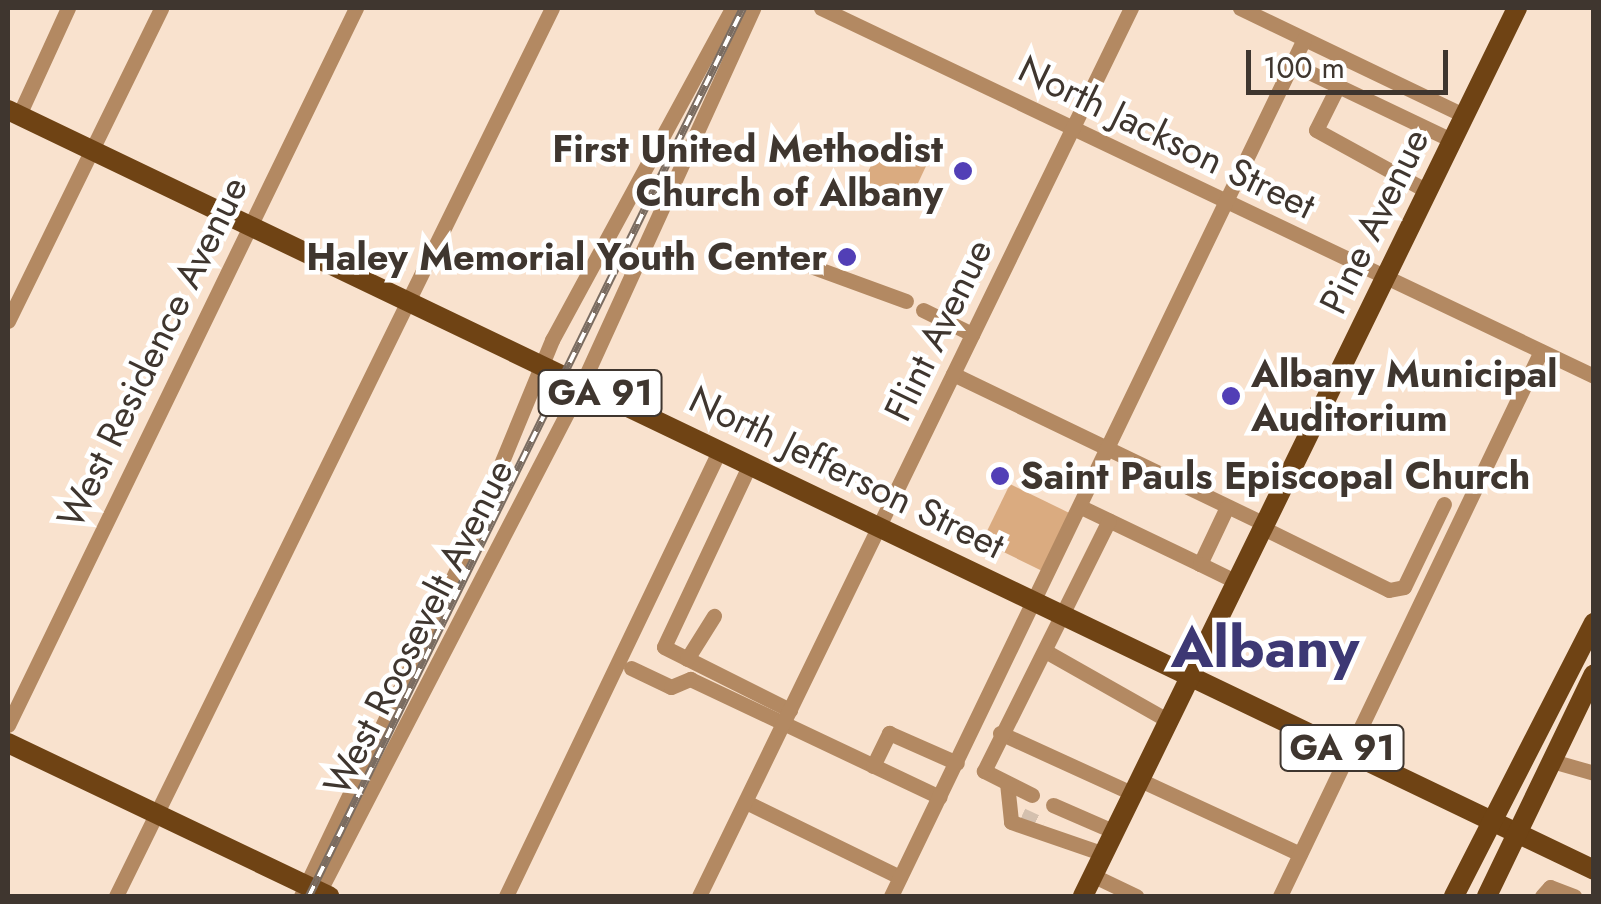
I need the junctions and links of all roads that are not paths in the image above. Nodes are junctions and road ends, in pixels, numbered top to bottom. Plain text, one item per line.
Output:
1 (68, 8) edge
2 (161, 8) edge
3 (356, 8) edge
4 (552, 8) edge
5 (732, 8) edge
6 (752, 8) edge
7 (822, 8) edge
8 (1131, 8) edge
9 (1240, 8) edge
10 (1517, 8) edge
11 (1304, 39) junction
12 (1292, 64) junction
13 (1338, 86) junction
14 (13, 113) edge
15 (1463, 115) junction
16 (1072, 128) junction
17 (1451, 140) junction
18 (90, 149) junction
19 (1427, 191) junction
20 (1227, 202) junction
21 (250, 225) junction
22 (813, 267) dead end
23 (1386, 278) junction
24 (409, 301) junction
25 (906, 301) dead end
26 (923, 310) dead end
27 (8, 321) edge
28 (972, 334) junction
29 (1541, 351) junction
30 (540, 364) junction
31 (953, 374) junction
32 (1594, 376) edge
33 (582, 384) junction
34 (1108, 449) junction
35 (720, 450) junction
36 (750, 464) junction
37 (1444, 504) dead end
38 (1081, 507) junction
39 (1227, 507) junction
40 (1108, 520) junction
41 (879, 526) junction
42 (1264, 526) junction
43 (1200, 564) junction
44 (1237, 582) junction
45 (1036, 601) junction
46 (714, 616) dead end
47 (1066, 616) junction
48 (1594, 623) edge
49 (1048, 652) junction
50 (687, 658) junction
51 (631, 668) dead end
52 (1594, 674) edge
53 (1192, 675) junction
54 (14, 693) edge
55 (787, 716) junction
56 (1169, 721) junction
57 (8, 725) edge
58 (1000, 734) junction
59 (8, 743) edge
60 (1349, 752) junction
61 (1552, 761) junction
62 (957, 763) junction
63 (873, 766) junction
64 (1594, 773) edge
65 (1006, 783) junction
66 (1137, 788) junction
67 (1032, 795) tunnel mouth
68 (940, 797) junction
69 (746, 802) junction
70 (1003, 805) junction
71 (1053, 805) tunnel mouth
72 (158, 815) junction
73 (1022, 815) tunnel mouth
74 (1492, 822) junction
75 (1115, 832) junction
76 (1518, 834) junction
77 (1104, 854) junction
78 (1300, 854) junction
79 (1594, 870) edge
80 (1094, 876) junction
81 (900, 877) junction
82 (314, 894) edge
83 (116, 896) edge
84 (506, 896) edge
85 (700, 896) edge
86 (891, 896) edge
87 (1084, 896) edge
88 (1136, 896) edge
89 (1280, 896) edge
90 (1454, 896) edge
91 (1487, 896) edge
92 (1542, 896) edge
93 (1574, 896) edge

1 - 14 street
2 - 18 street
3 - 21 street, West Residence Avenue
4 - 24 street
5 - 30 street, West Roosevelt Avenue
6 - 33 street, West Roosevelt Avenue
7 - 16 street, North Jackson Street
8 - 16 street, Flint Avenue
9 - 11 street
10 - 15 main road, Pine Avenue
11 - 12 street
11 - 15 street
12 - 13 street
12 - 20 street
13 - 17 street
13 - 19 street
14 - 18 main road, North Jefferson Street / GA 91
15 - 17 main road, Pine Avenue
16 - 20 street, North Jackson Street
16 - 28 street, Flint Avenue
17 - 19 main road, Pine Avenue
18 - 21 main road, North Jefferson Street / GA 91
18 - 27 street
19 - 23 main road, Pine Avenue
20 - 23 street, North Jackson Street
20 - 34 street
21 - 24 main road, North Jefferson Street / GA 91
21 - 54 street, West Residence Avenue
22 - 25 street
23 - 29 street, North Jackson Street
23 - 42 main road, Pine Avenue
24 - 30 main road, North Jefferson Street / GA 91
24 - 72 street
26 - 28 street
28 - 31 street, Flint Avenue
29 - 32 street, North Jackson Street
29 - 60 street
30 - 33 main road, North Jefferson Street / GA 91
30 - 82 street, West Roosevelt Avenue
31 - 34 street
31 - 41 street, Flint Avenue
33 - 35 main road, North Jefferson Street / GA 91
33 - 82 street, West Roosevelt Avenue
34 - 38 street
34 - 39 street
35 - 36 main road, North Jefferson Street / GA 91
35 - 84 street
36 - 41 main road, North Jefferson Street / GA 91
36 - 50 street
37 - 42 street
38 - 40 street
38 - 45 street
39 - 42 street
39 - 43 street
40 - 43 street
40 - 47 street
41 - 45 main road, North Jefferson Street / GA 91
41 - 55 street, Flint Avenue
42 - 44 main road, Pine Avenue
43 - 44 street
44 - 53 main road, Pine Avenue
45 - 47 main road, North Jefferson Street / GA 91
45 - 62 street
46 - 50 street
47 - 49 street
47 - 53 main road, North Jefferson Street / GA 91
48 - 74 main road
49 - 56 street
49 - 58 street
50 - 55 street
51 - 55 street
52 - 61 main road
53 - 56 main road, Pine Avenue
53 - 60 main road, North Jefferson Street / GA 91
54 - 57 street, West Residence Avenue
55 - 63 street
55 - 69 street, Flint Avenue
56 - 66 main road, Pine Avenue
58 - 65 street
58 - 66 street
59 - 72 main road
60 - 74 main road, North Jefferson Street / GA 91
60 - 78 street
61 - 64 street
61 - 76 main road
62 - 63 street
62 - 68 street
63 - 68 street
65 - 67 street
65 - 70 street
66 - 75 main road, Pine Avenue
66 - 78 street
68 - 81 street
69 - 81 street
69 - 85 street, Flint Avenue
70 - 73 street
70 - 77 street
71 - 75 street
72 - 82 main road
72 - 83 street
74 - 76 main road, GA 91
74 - 90 main road
75 - 77 main road, Pine Avenue
76 - 79 main road, GA 91
76 - 91 main road
77 - 80 main road, Pine Avenue
78 - 89 street
80 - 87 main road, Pine Avenue
80 - 88 street
81 - 86 street
92 - 93 street

